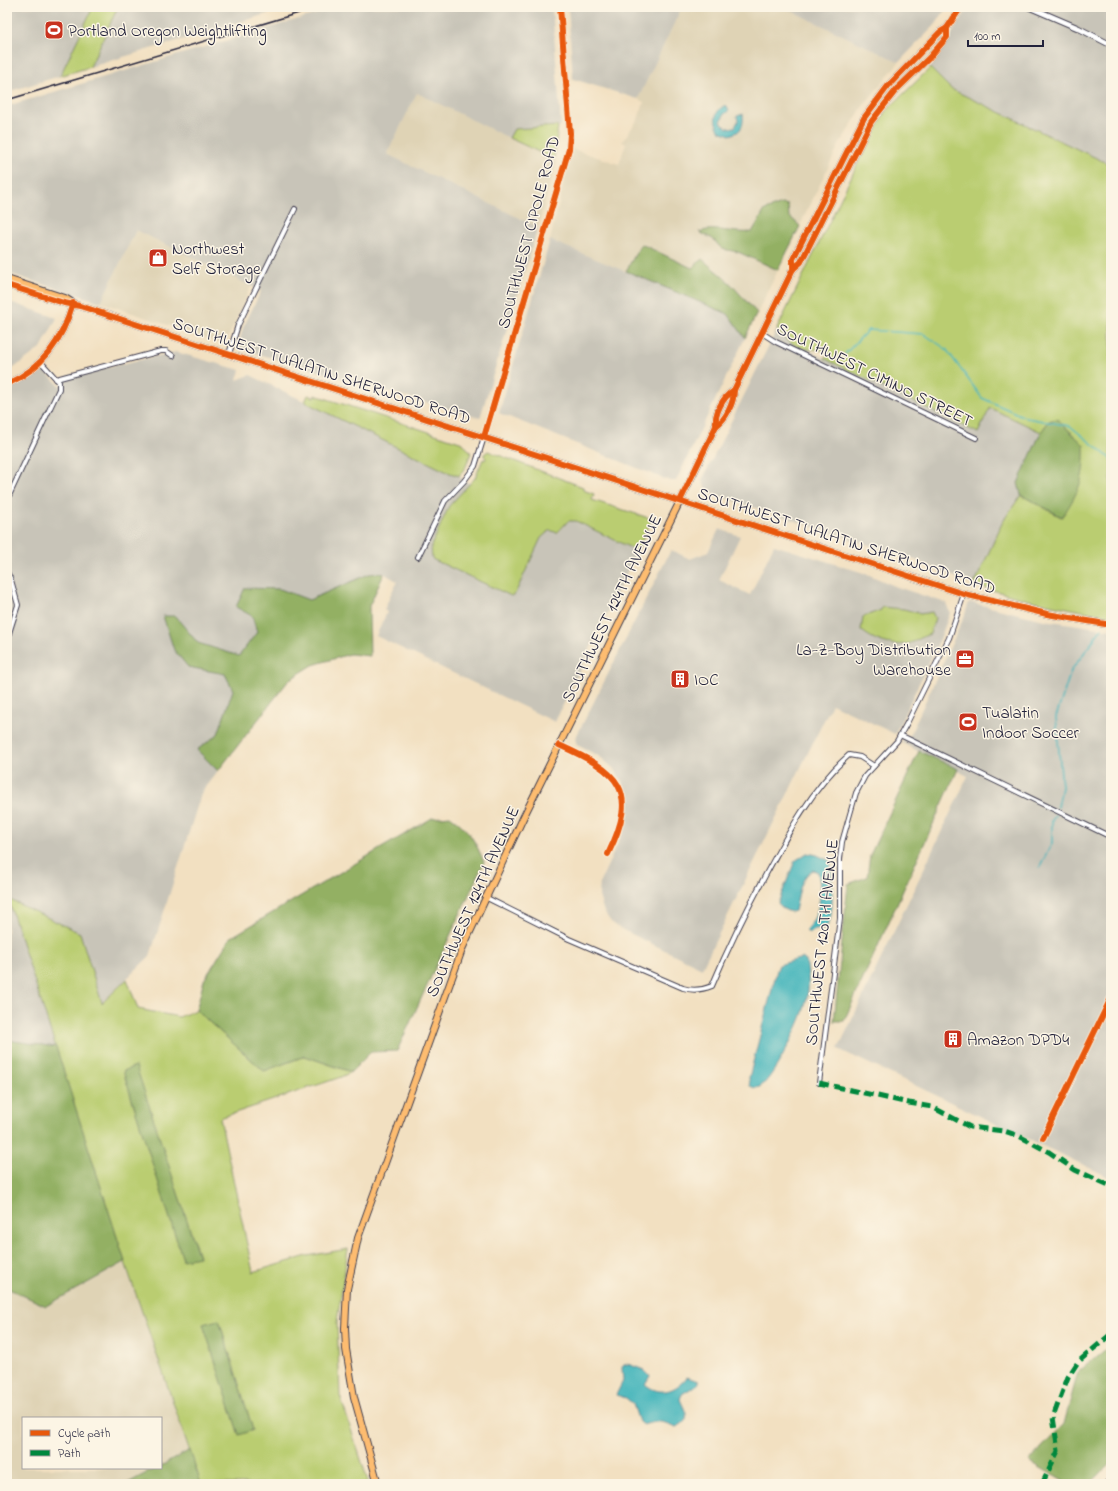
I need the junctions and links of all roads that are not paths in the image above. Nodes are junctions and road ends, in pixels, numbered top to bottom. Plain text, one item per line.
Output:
1 (560, 7) edge
2 (961, 7) edge
3 (1029, 7) edge
4 (1111, 46) edge
5 (295, 209) dead end
6 (7, 279) edge
7 (7, 285) edge
8 (73, 304) junction
9 (762, 333) junction
10 (229, 354) junction
11 (173, 356) dead end
12 (41, 362) junction
13 (56, 379) junction
14 (7, 384) edge
15 (484, 437) junction
16 (976, 438) dead end
17 (7, 500) edge
18 (680, 501) junction
19 (418, 557) dead end
20 (7, 572) edge
21 (964, 594) junction
22 (1111, 625) edge
23 (8, 665) edge
24 (900, 735) junction
25 (559, 745) junction
26 (874, 766) junction
27 (1111, 838) edge
28 (608, 854) dead end
29 (485, 897) junction
30 (1111, 998) edge
31 (819, 1083) dead end
32 (1043, 1138) dead end
33 (378, 1484) edge

1 - 15 street, SOUTHWEST CIPOLE ROAD
2 - 9 main road, SOUTHWEST 124TH AVENUE
3 - 4 street
5 - 10 street
6 - 8 main road, SOUTHWEST TUALATIN SHERWOOD ROAD
7 - 8 main road, SOUTHWEST TUALATIN SHERWOOD ROAD
8 - 10 main road, SOUTHWEST TUALATIN SHERWOOD ROAD
8 - 12 main road
9 - 16 street, SOUTHWEST CIMINO STREET
9 - 18 main road, SOUTHWEST 124TH AVENUE
10 - 15 main road, SOUTHWEST TUALATIN SHERWOOD ROAD
11 - 13 street
12 - 13 street
12 - 14 main road
13 - 17 street
15 - 18 main road, SOUTHWEST TUALATIN SHERWOOD ROAD
15 - 19 street
18 - 21 main road, SOUTHWEST TUALATIN SHERWOOD ROAD
18 - 25 main road, SOUTHWEST 124TH AVENUE
20 - 23 street
21 - 22 main road, SOUTHWEST TUALATIN SHERWOOD ROAD
21 - 24 street, SOUTHWEST 120TH AVENUE
24 - 26 street, SOUTHWEST 120TH AVENUE
24 - 27 street
25 - 28 street
25 - 29 main road, SOUTHWEST 124TH AVENUE
26 - 29 street
26 - 31 street, SOUTHWEST 120TH AVENUE
29 - 33 main road, SOUTHWEST 124TH AVENUE
30 - 32 street

